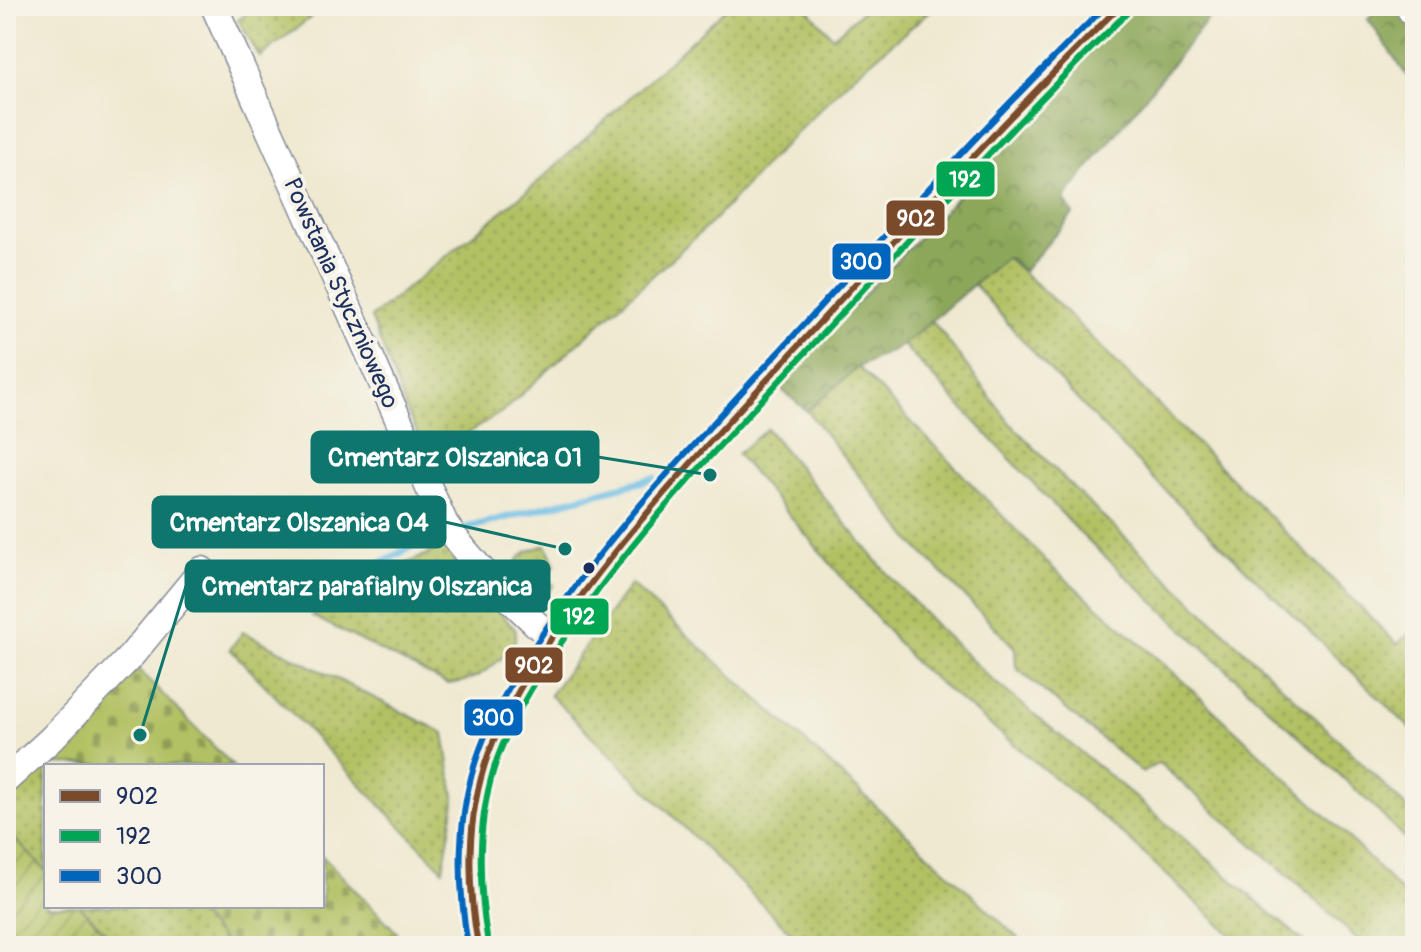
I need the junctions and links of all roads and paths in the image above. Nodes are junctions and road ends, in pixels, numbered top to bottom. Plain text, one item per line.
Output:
1 (214, 6) edge
2 (1120, 6) edge
3 (1408, 6) edge
4 (1415, 17) edge
5 (202, 570) dead end
6 (551, 638) junction
7 (6, 780) edge
8 (478, 946) edge

1 - 6 street, Powstania Styczniowego
2 - 6 street
3 - 4 street
5 - 7 street
6 - 8 street

